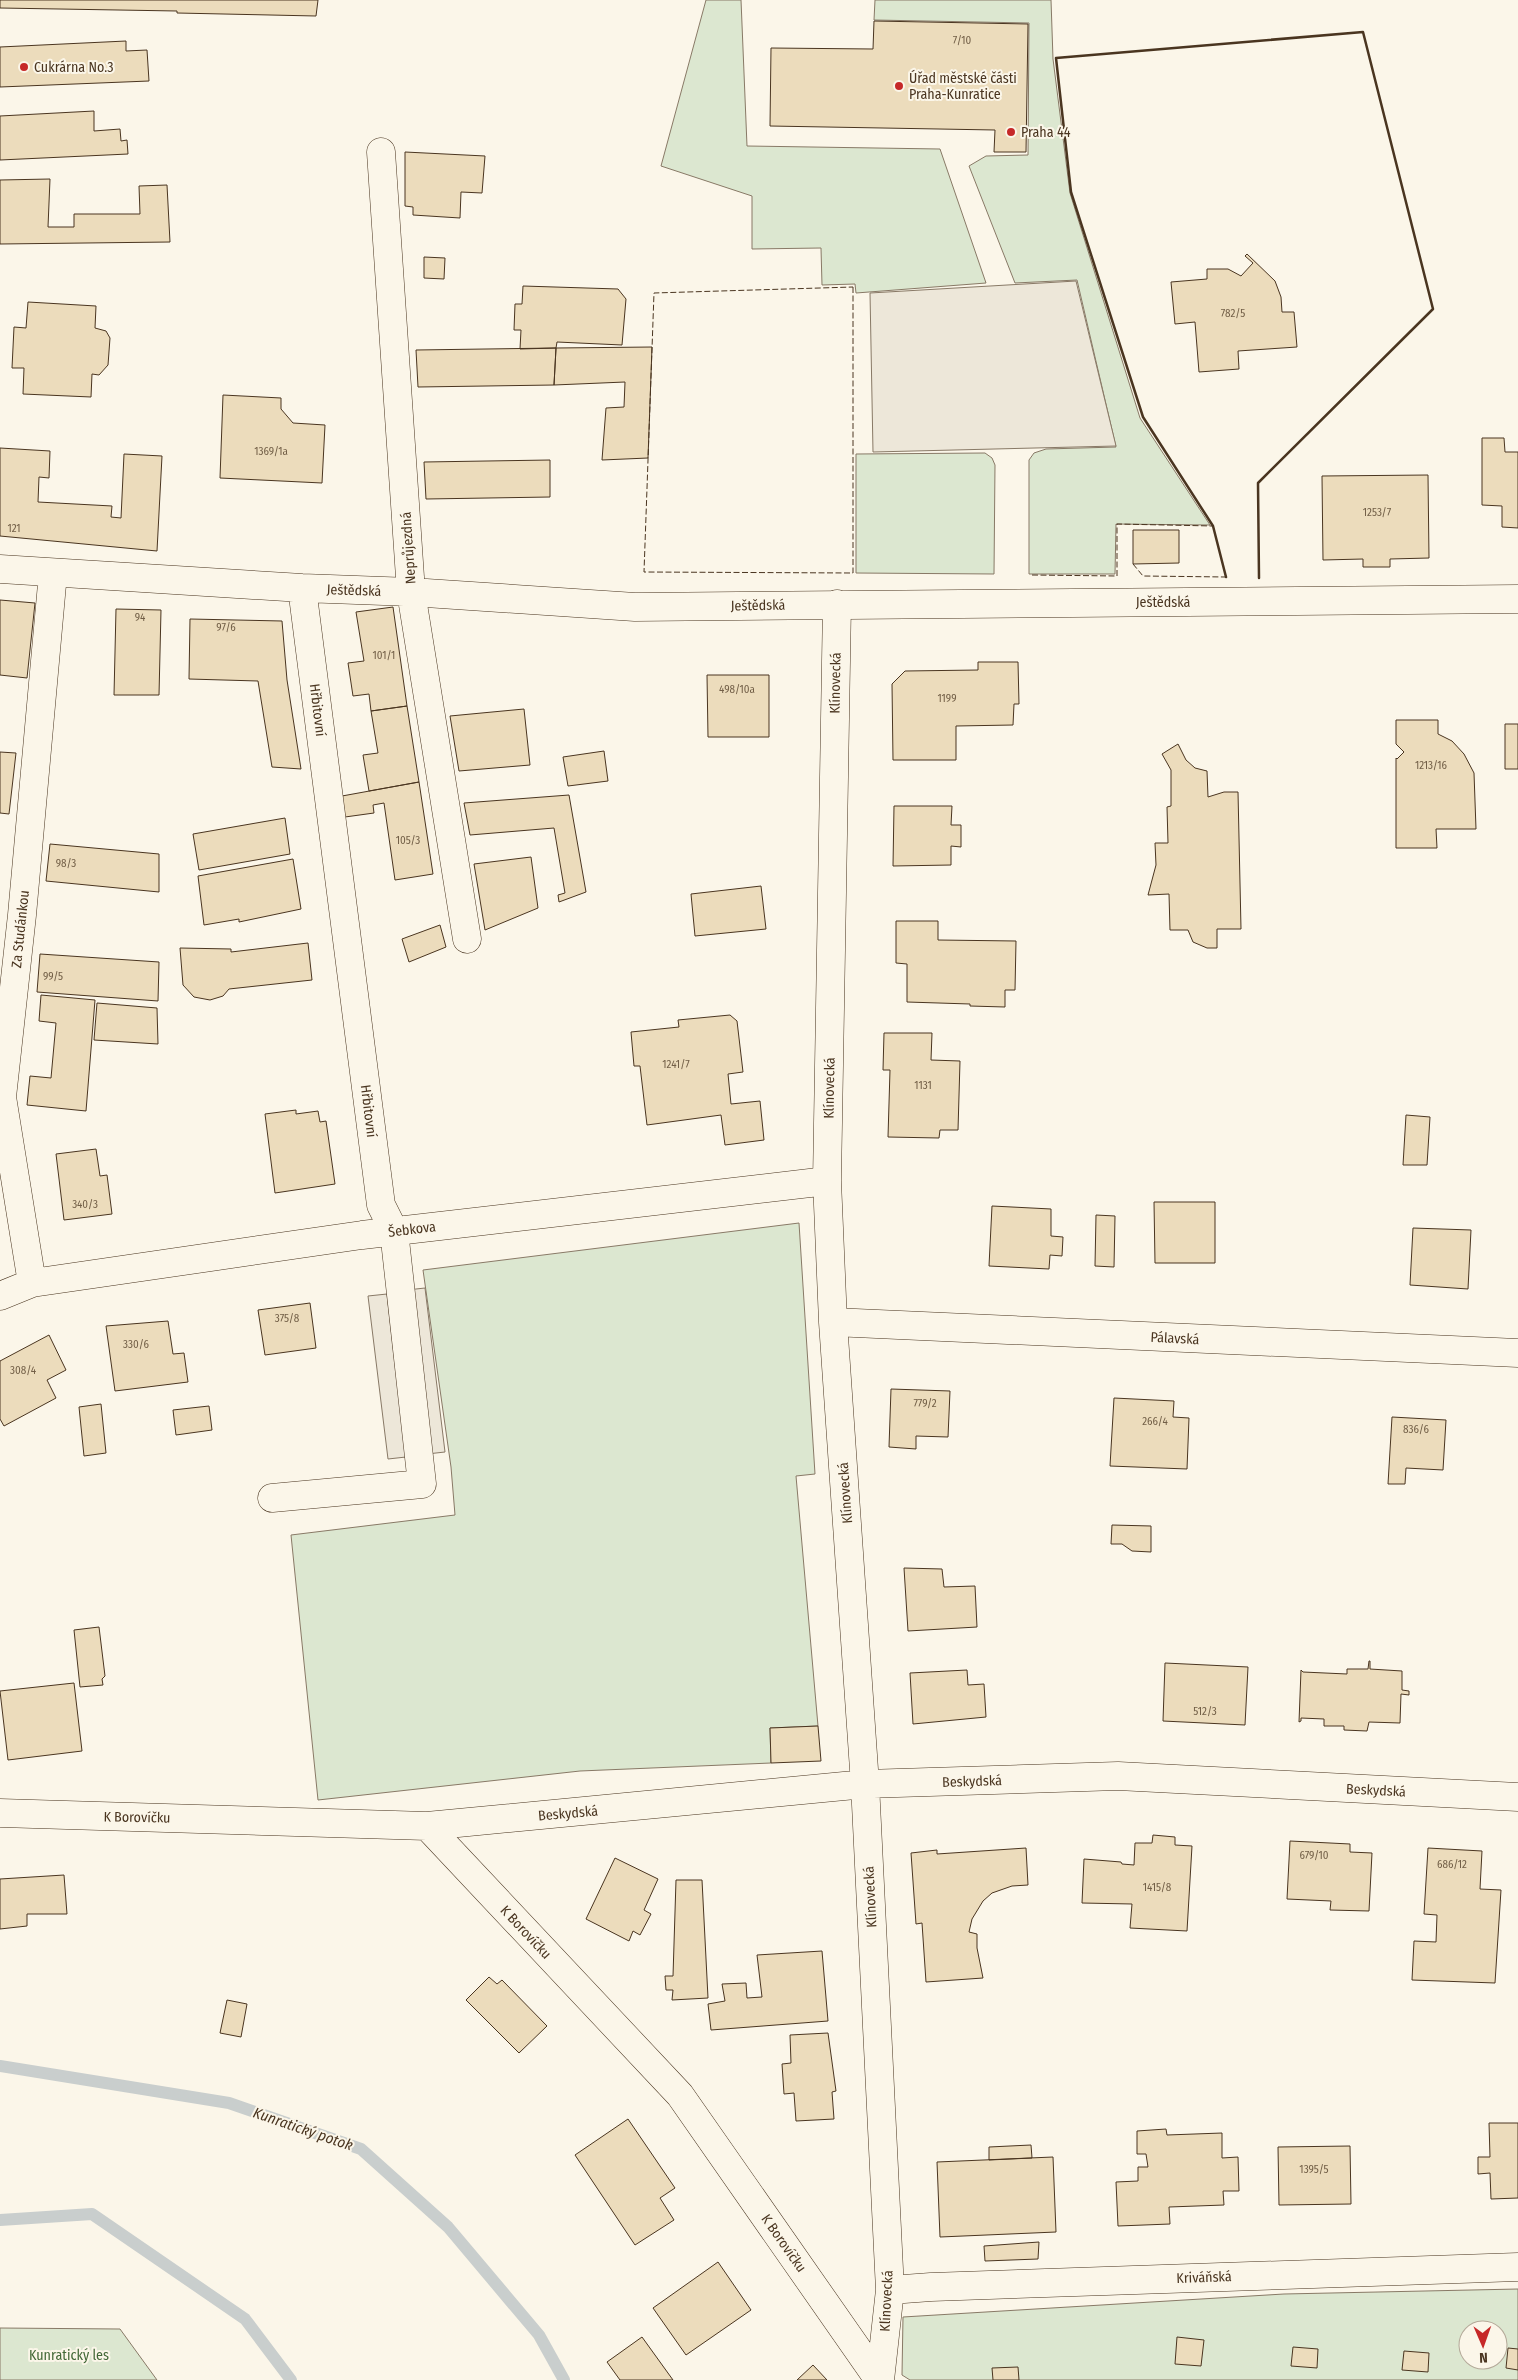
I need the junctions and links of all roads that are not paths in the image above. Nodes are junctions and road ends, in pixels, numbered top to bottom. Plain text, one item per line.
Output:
1 (381, 152) dead end
2 (0, 569) edge
3 (53, 573) junction
4 (302, 588) junction
5 (411, 592) junction
6 (1518, 599) edge
7 (837, 604) junction
8 (467, 939) dead end
9 (827, 1182) junction
10 (394, 1232) junction
11 (32, 1282) junction
12 (0, 1296) edge
13 (833, 1322) junction
14 (1518, 1353) edge
15 (272, 1498) dead end
16 (865, 1784) junction
17 (1518, 1797) edge
18 (0, 1813) edge
19 (427, 1826) junction
20 (1518, 2267) edge
21 (890, 2290) junction
22 (880, 2380) edge

1 - 5 street, Neprůjezdná
2 - 3 street, Ještědská
3 - 4 street, Ještědská
3 - 11 street, Za Studánkou
4 - 5 street, Ještědská
4 - 10 street, Hřbitovní
5 - 7 street, Ještědská
5 - 8 street, Neprůjezdná
6 - 7 street, Ještědská
7 - 9 street, Klínovecká
9 - 10 street, Šebkova
9 - 13 street, Klínovecká
10 - 11 street, Šebkova
10 - 15 street, Hřbitovní
11 - 12 street, Šebkova
13 - 14 street, Pálavská
13 - 16 street, Klínovecká
16 - 17 street, Beskydská
16 - 19 street, Beskydská
16 - 21 street, Klínovecká
18 - 19 street, K Borovíčku
19 - 22 street, K Borovíčku
20 - 21 street, Kriváňská
21 - 22 street, Klínovecká

